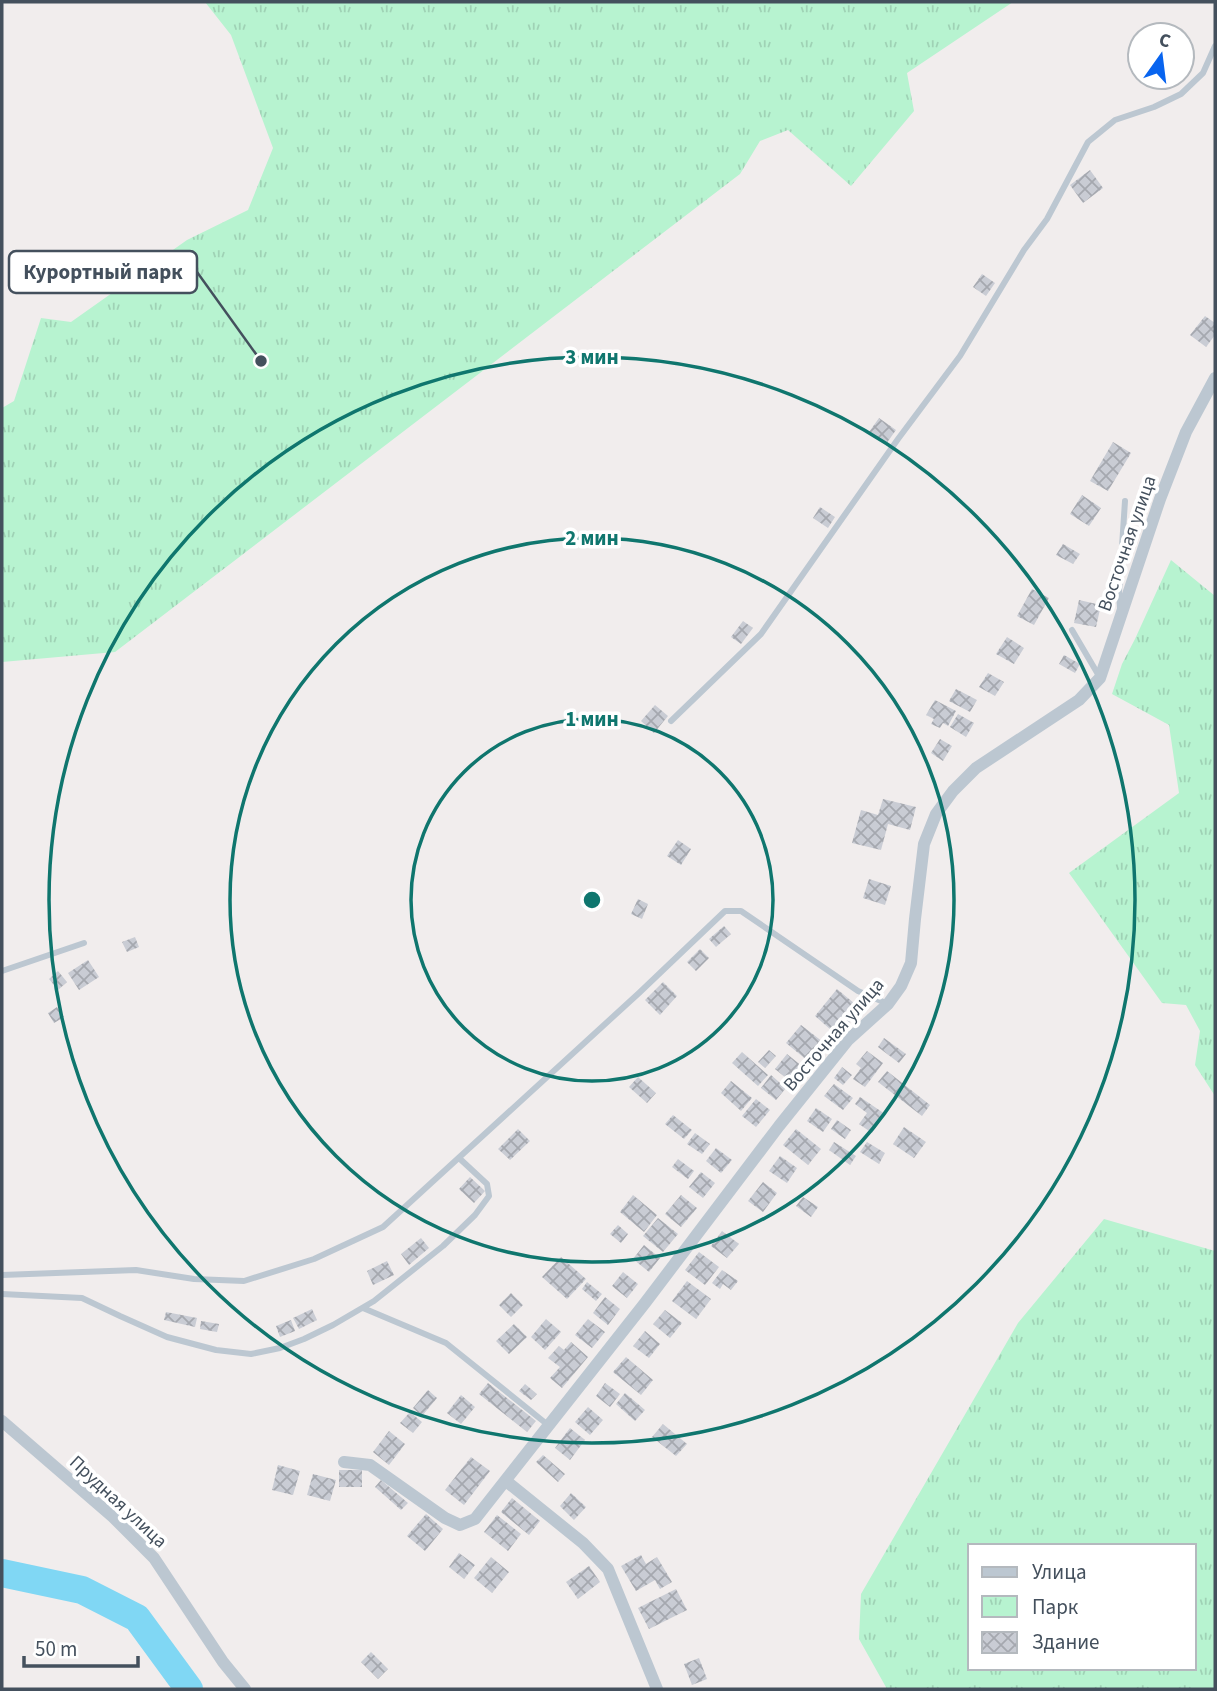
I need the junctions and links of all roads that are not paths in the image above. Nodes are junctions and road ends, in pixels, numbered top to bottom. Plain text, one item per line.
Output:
1 (1215, 46) edge
2 (1215, 378) edge
3 (1125, 500) dead end
4 (1121, 617) junction
5 (1072, 630) dead end
6 (1100, 678) junction
7 (671, 721) dead end
8 (84, 943) dead end
9 (2, 971) edge
10 (888, 1004) junction
11 (459, 1158) junction
12 (2, 1275) edge
13 (2, 1294) edge
14 (363, 1308) junction
15 (2, 1421) edge
16 (550, 1426) junction
17 (344, 1462) dead end
18 (506, 1480) junction
19 (245, 1689) edge
20 (657, 1689) edge

1 - 7 lane
2 - 4 street, Восточная улица
3 - 4 lane
4 - 6 street, Восточная улица
5 - 6 lane
6 - 10 street, Восточная улица
8 - 9 lane
10 - 11 lane
10 - 16 street, Восточная улица
11 - 12 lane
11 - 14 lane
13 - 14 lane
14 - 16 lane
15 - 19 street, Прудная улица
16 - 18 street, Восточная улица
17 - 18 street, Восточная улица
18 - 20 street

